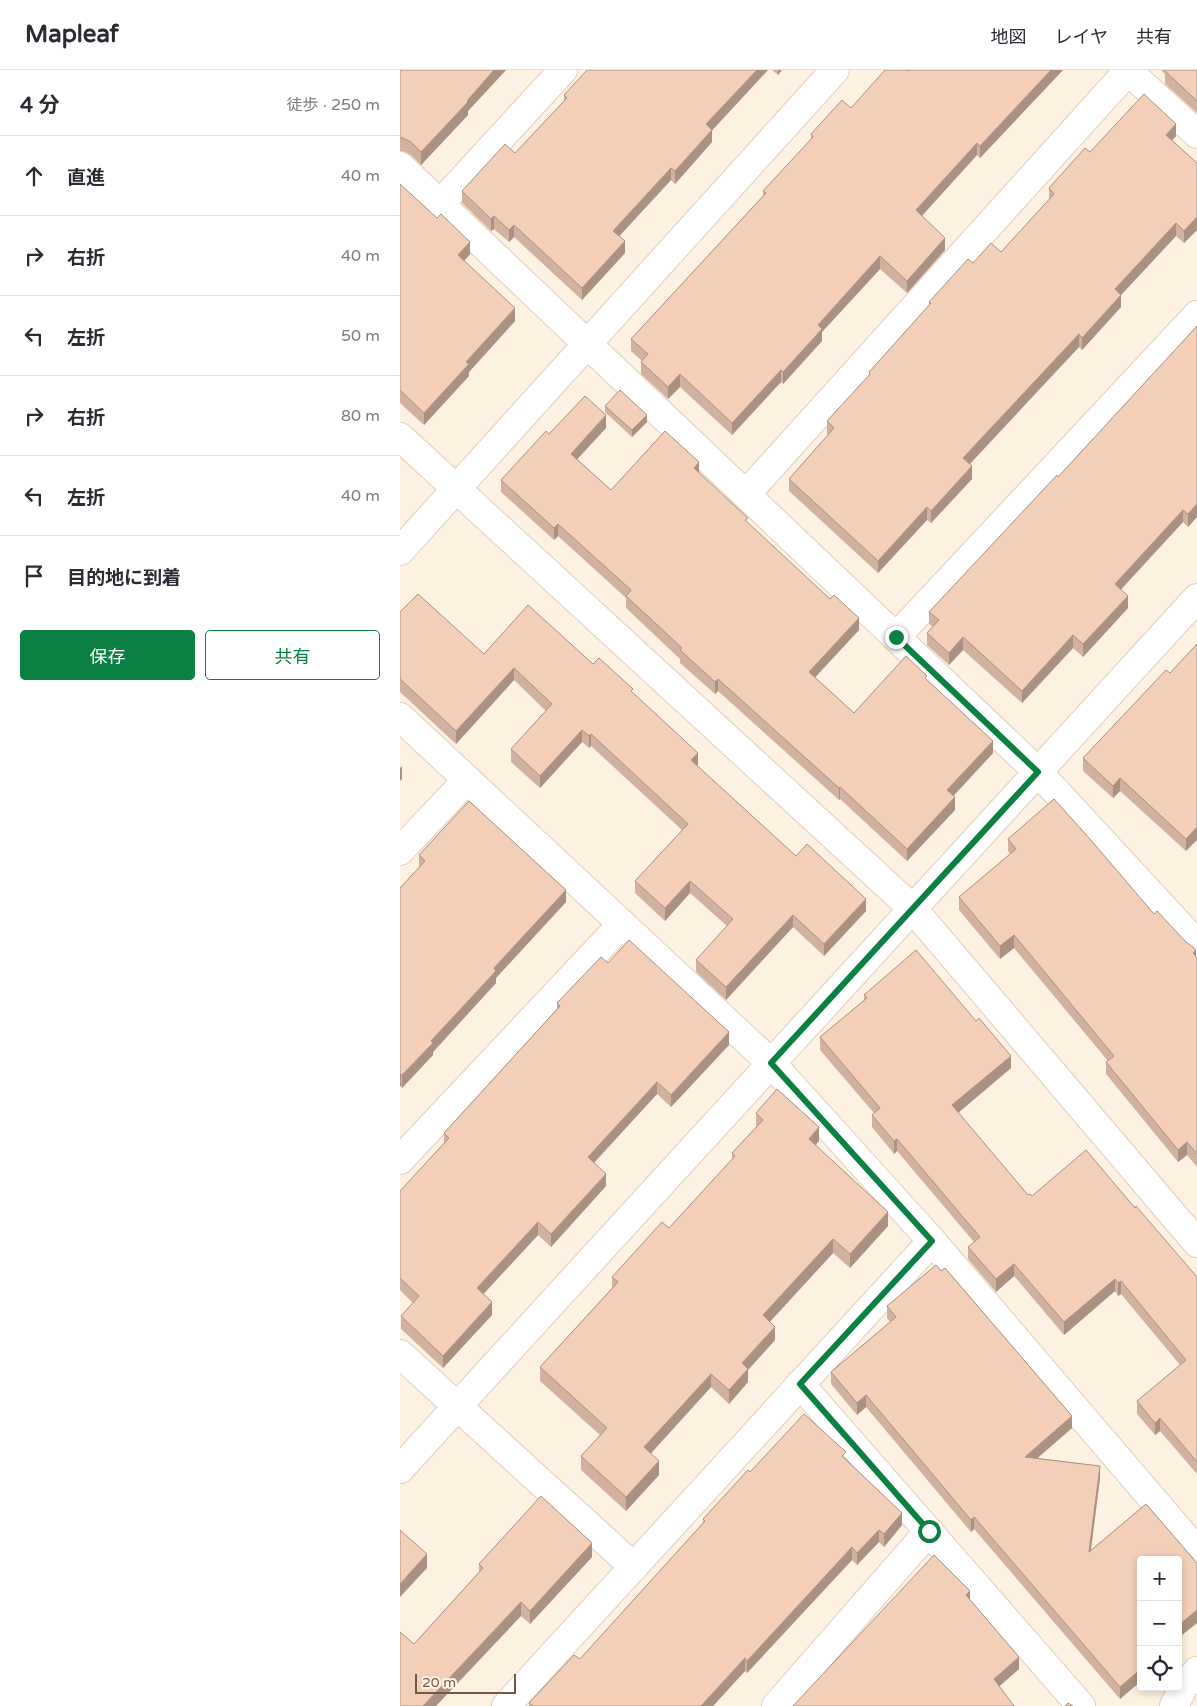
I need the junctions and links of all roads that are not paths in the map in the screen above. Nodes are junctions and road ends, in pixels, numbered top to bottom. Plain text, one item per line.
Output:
1 (563, 70) edge
2 (835, 70) edge
3 (1128, 71) edge
4 (1197, 134) edge
5 (400, 166) edge
6 (440, 204) junction
7 (1197, 315) edge
8 (587, 344) junction
9 (400, 437) edge
10 (456, 489) junction
11 (746, 494) junction
12 (400, 551) edge
13 (1197, 598) edge
14 (896, 637) junction
15 (400, 717) edge
16 (1038, 772) junction
17 (467, 780) junction
18 (400, 851) edge
19 (913, 909) junction
20 (622, 924) junction
21 (1193, 931) edge
22 (771, 1063) junction
23 (400, 1160) edge
24 (932, 1241) junction
25 (1197, 1243) edge
26 (400, 1354) edge
27 (800, 1384) junction
28 (457, 1406) junction
29 (400, 1469) edge
30 (929, 1531) junction
31 (1197, 1551) edge
32 (634, 1567) junction
33 (1197, 1671) edge
34 (506, 1706) edge
35 (776, 1706) edge
36 (1081, 1706) edge
37 (1174, 1706) edge

1 - 6 street
2 - 8 street
3 - 4 street
3 - 11 street
5 - 6 street
6 - 8 street
7 - 14 street
8 - 10 street
8 - 11 street
9 - 10 street
10 - 12 street
10 - 19 street
11 - 14 street
13 - 16 street
14 - 16 street
15 - 17 street
16 - 19 street
16 - 21 street
17 - 18 street
17 - 20 street
19 - 22 street
19 - 25 street
20 - 22 street
20 - 23 street
22 - 24 street
22 - 28 street
24 - 27 street
24 - 31 street
26 - 28 street
27 - 30 street
27 - 32 street
28 - 29 street
28 - 32 street
30 - 35 street
30 - 36 street
32 - 34 street
33 - 37 street

